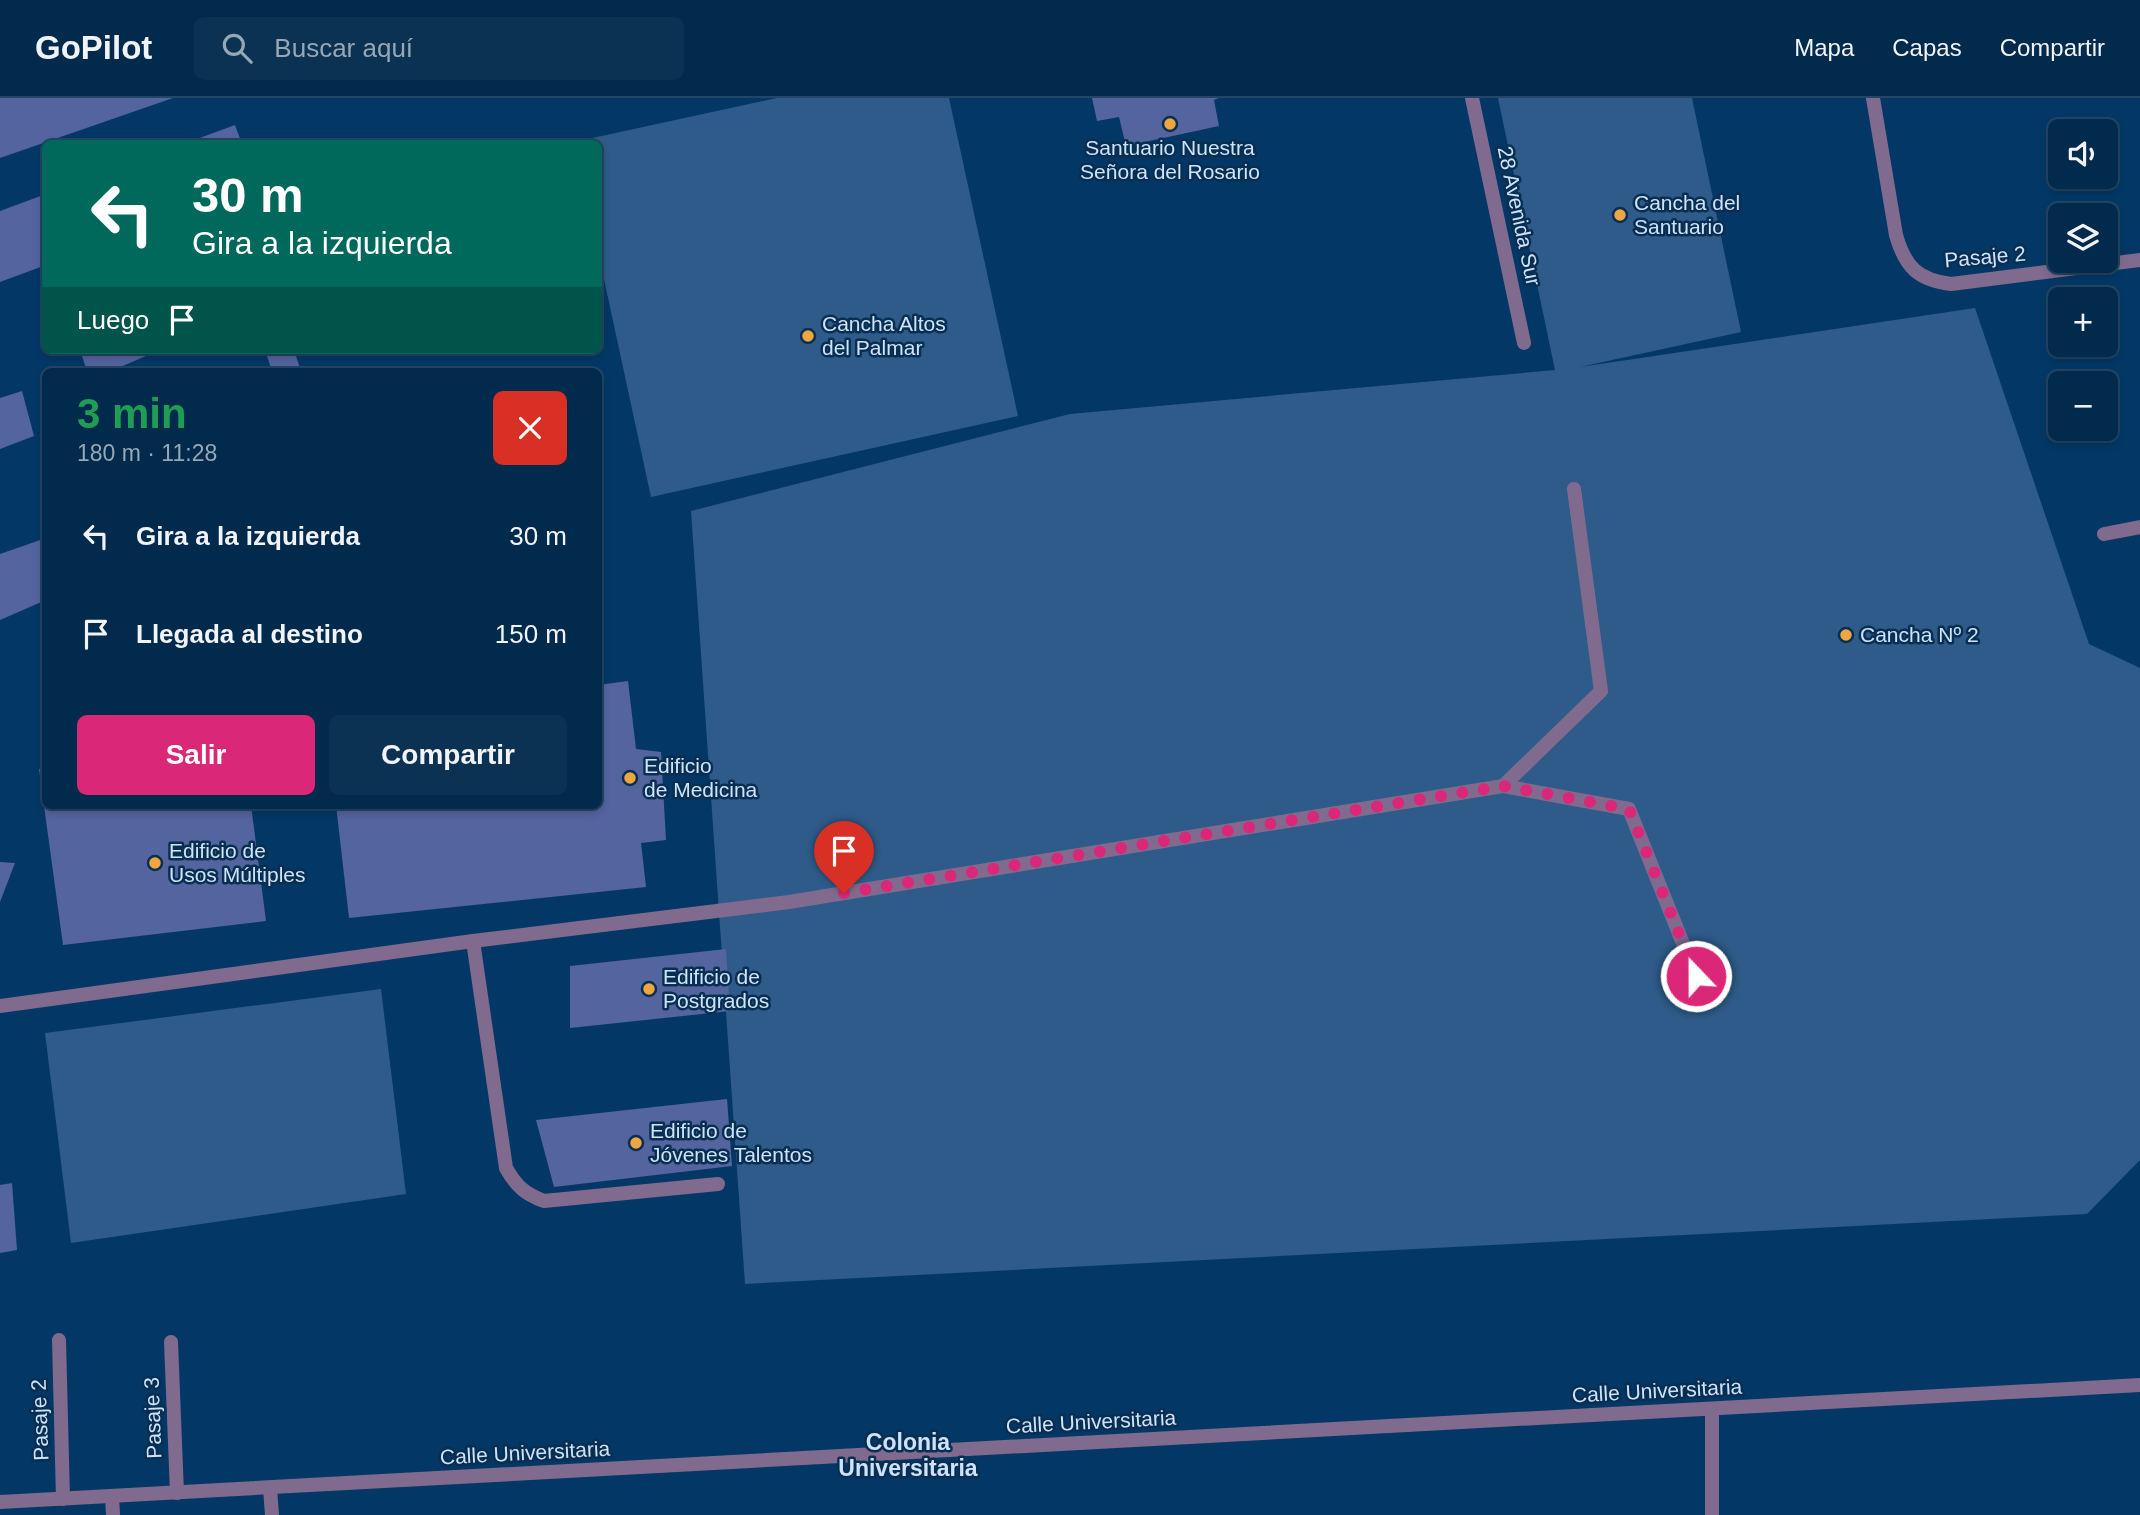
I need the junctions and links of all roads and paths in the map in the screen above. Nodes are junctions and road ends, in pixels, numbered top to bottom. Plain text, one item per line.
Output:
1 (1472, 98) edge
2 (1873, 98) edge
3 (2140, 260) edge
4 (1524, 343) dead end
5 (1574, 489) dead end
6 (2140, 527) edge
7 (2104, 534) dead end
8 (1503, 786) junction
9 (473, 941) junction
10 (1696, 976) dead end
11 (0, 1006) edge
12 (718, 1184) dead end
13 (59, 1340) dead end
14 (171, 1342) dead end
15 (2140, 1385) edge
16 (1712, 1409) junction
17 (270, 1488) junction
18 (177, 1493) junction
19 (112, 1496) junction
20 (63, 1499) junction
21 (0, 1502) edge
22 (113, 1515) edge
23 (272, 1515) edge
24 (1712, 1515) edge

1 - 4 street, 28 Avenida Sur
2 - 3 street, Pasaje 2
5 - 8 street
6 - 7 street
8 - 9 street
8 - 10 street
9 - 11 street
9 - 12 street
13 - 20 street, Pasaje 2
14 - 18 street, Pasaje 3
15 - 16 street, Calle Universitaria
16 - 17 street, Calle Universitaria
16 - 24 street
17 - 18 street, Calle Universitaria
17 - 23 street
18 - 19 street, Calle Universitaria
19 - 20 street, Calle Universitaria
19 - 22 street
20 - 21 street, Calle Universitaria

